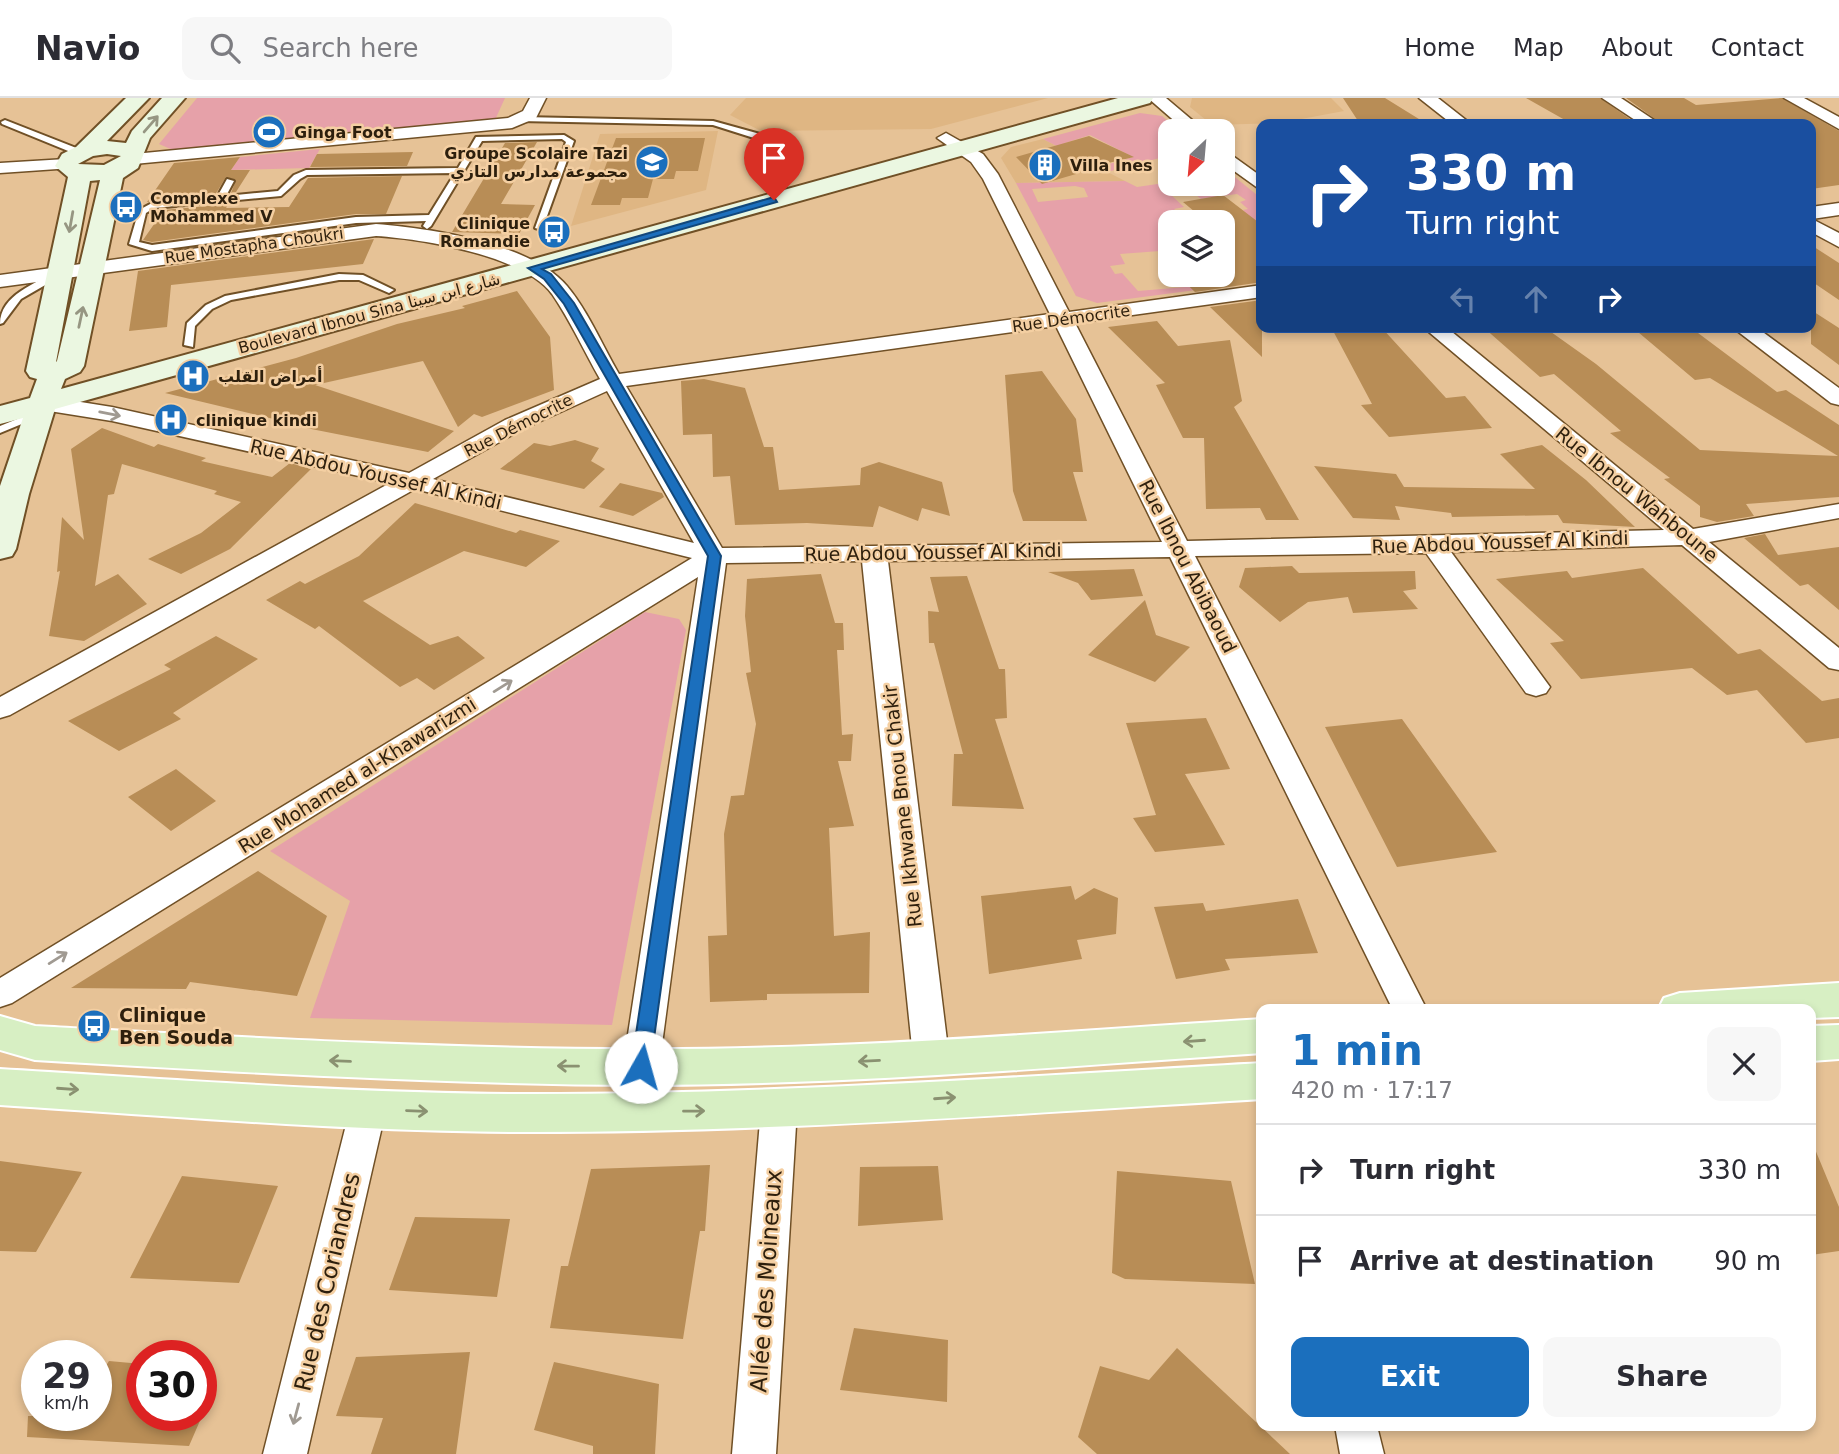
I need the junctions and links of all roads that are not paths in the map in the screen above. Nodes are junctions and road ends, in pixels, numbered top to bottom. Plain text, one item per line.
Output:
1 (138, 98) edge
2 (174, 98) edge
3 (538, 98) edge
4 (1096, 98) edge
5 (1142, 98) edge
6 (1156, 98) edge
7 (1427, 98) edge
8 (1610, 98) edge
9 (1792, 98) edge
10 (522, 119) junction
11 (1181, 119) edge
12 (1456, 119) edge
13 (1644, 119) edge
14 (5, 122) dead end
15 (1839, 124) edge
16 (955, 142) junction
17 (781, 154) dead end
18 (77, 160) junction
19 (129, 160) junction
20 (1236, 165) edge
21 (0, 167) edge
22 (460, 170) junction
23 (230, 181) dead end
24 (1256, 181) edge
25 (220, 198) junction
26 (1839, 209) edge
27 (1816, 212) edge
28 (427, 225) junction
29 (1816, 227) edge
30 (539, 228) dead end
31 (1839, 242) edge
32 (507, 258) junction
33 (92, 268) junction
34 (533, 268) junction
35 (62, 272) junction
36 (0, 281) edge
37 (389, 290) junction
38 (1256, 292) edge
39 (1064, 320) junction
40 (0, 321) edge
41 (1440, 333) edge
42 (1750, 333) edge
43 (189, 345) junction
44 (614, 381) junction
45 (46, 393) junction
46 (0, 396) edge
47 (1839, 398) edge
48 (0, 415) edge
49 (0, 430) edge
50 (412, 481) junction
51 (7, 495) edge
52 (1839, 511) edge
53 (1689, 537) junction
54 (1433, 545) junction
55 (1179, 547) junction
56 (0, 549) edge
57 (874, 554) junction
58 (714, 556) junction
59 (1839, 662) edge
60 (1536, 687) dead end
61 (0, 709) edge
62 (0, 994) edge
63 (1839, 1000) edge
64 (1407, 1004) edge
65 (1775, 1004) edge
66 (0, 1033) edge
67 (1256, 1037) edge
68 (1839, 1042) edge
69 (1816, 1044) edge
70 (930, 1058) junction
71 (641, 1067) junction
72 (1256, 1081) edge
73 (0, 1087) edge
74 (779, 1109) junction
75 (368, 1110) junction
76 (1357, 1431) edge
77 (285, 1454) edge
78 (754, 1454) edge
79 (1362, 1454) edge

1 - 18 main road
19 -> 2 main road
3 - 10 street
4 - 16 main road, Boulevard Ibnou Sina شارع ابن سينا
5 - 16 main road, Boulevard Ibnou Sina شارع ابن سينا
6 - 11 street
7 - 12 street
8 - 13 street
9 - 15 street
10 - 17 lane
10 - 19 street
14 - 18 lane
16 - 32 main road, Boulevard Ibnou Sina شارع ابن سينا
16 - 34 main road, Boulevard Ibnou Sina شارع ابن سينا
16 - 39 street, Rue Ibnou Abibaoud
18 - 19 main road
18 - 21 street
18 -> 35 main road
19 - 33 main road
20 - 24 street
22 - 25 lane
22 - 28 lane
22 - 30 lane
23 - 25 lane
25 - 28 lane
26 - 27 street
28 - 32 street, Rue Mostapha Choukri
28 - 33 street, Rue Mostapha Choukri
29 - 31 street
32 - 34 street, Rue Mostapha Choukri
32 - 37 main road, Boulevard Ibnou Sina شارع ابن سينا
33 - 35 street, Rue Mostapha Choukri
45 -> 33 main road
34 - 44 street
34 - 45 main road, Boulevard Ibnou Sina شارع ابن سينا
35 - 36 street, Rue Mostapha Choukri
35 - 40 lane
35 - 45 main road
37 - 43 main road, Boulevard Ibnou Sina شارع ابن سينا
37 - 43 lane
38 - 39 street, Rue Démocrite
39 - 44 street, Rue Démocrite
39 - 55 street, Rue Ibnou Abibaoud
41 - 53 street, Rue Ibnou Wahboune
42 - 47 street
43 - 45 main road, Boulevard Ibnou Sina شارع ابن سينا
44 - 50 street, Rue Démocrite
44 - 58 street
45 - 46 main road, Boulevard Ibnou Sina شارع ابن سينا
45 - 48 main road, Boulevard Ibnou Sina شارع ابن سينا
45 - 49 lane
45 -> 50 street, Rue Abdou Youssef Al Kindi
45 - 51 main road
50 - 58 street, Rue Abdou Youssef Al Kindi
50 - 61 street, Rue Démocrite
51 - 56 main road
52 - 53 street, Rue Abdou Youssef Al Kindi
53 - 54 street, Rue Abdou Youssef Al Kindi
53 - 59 street, Rue Ibnou Wahboune
54 - 55 street, Rue Abdou Youssef Al Kindi
54 - 60 street
55 - 57 street, Rue Abdou Youssef Al Kindi
55 - 64 street, Rue Ibnou Abibaoud
57 - 58 street, Rue Abdou Youssef Al Kindi
57 - 70 street, Rue Ikhwane Bnou Chakir
62 -> 58 street, Rue Mohamed al-Khawarizmi
58 - 71 street
63 - 65 main road
71 -> 66 main road
67 -> 70 main road
68 - 69 main road
70 -> 71 main road
74 -> 72 main road
73 -> 75 main road
75 -> 74 main road
74 - 78 street, Allée des Moineaux
75 -> 77 street, Rue des Coriandres
76 - 79 street

